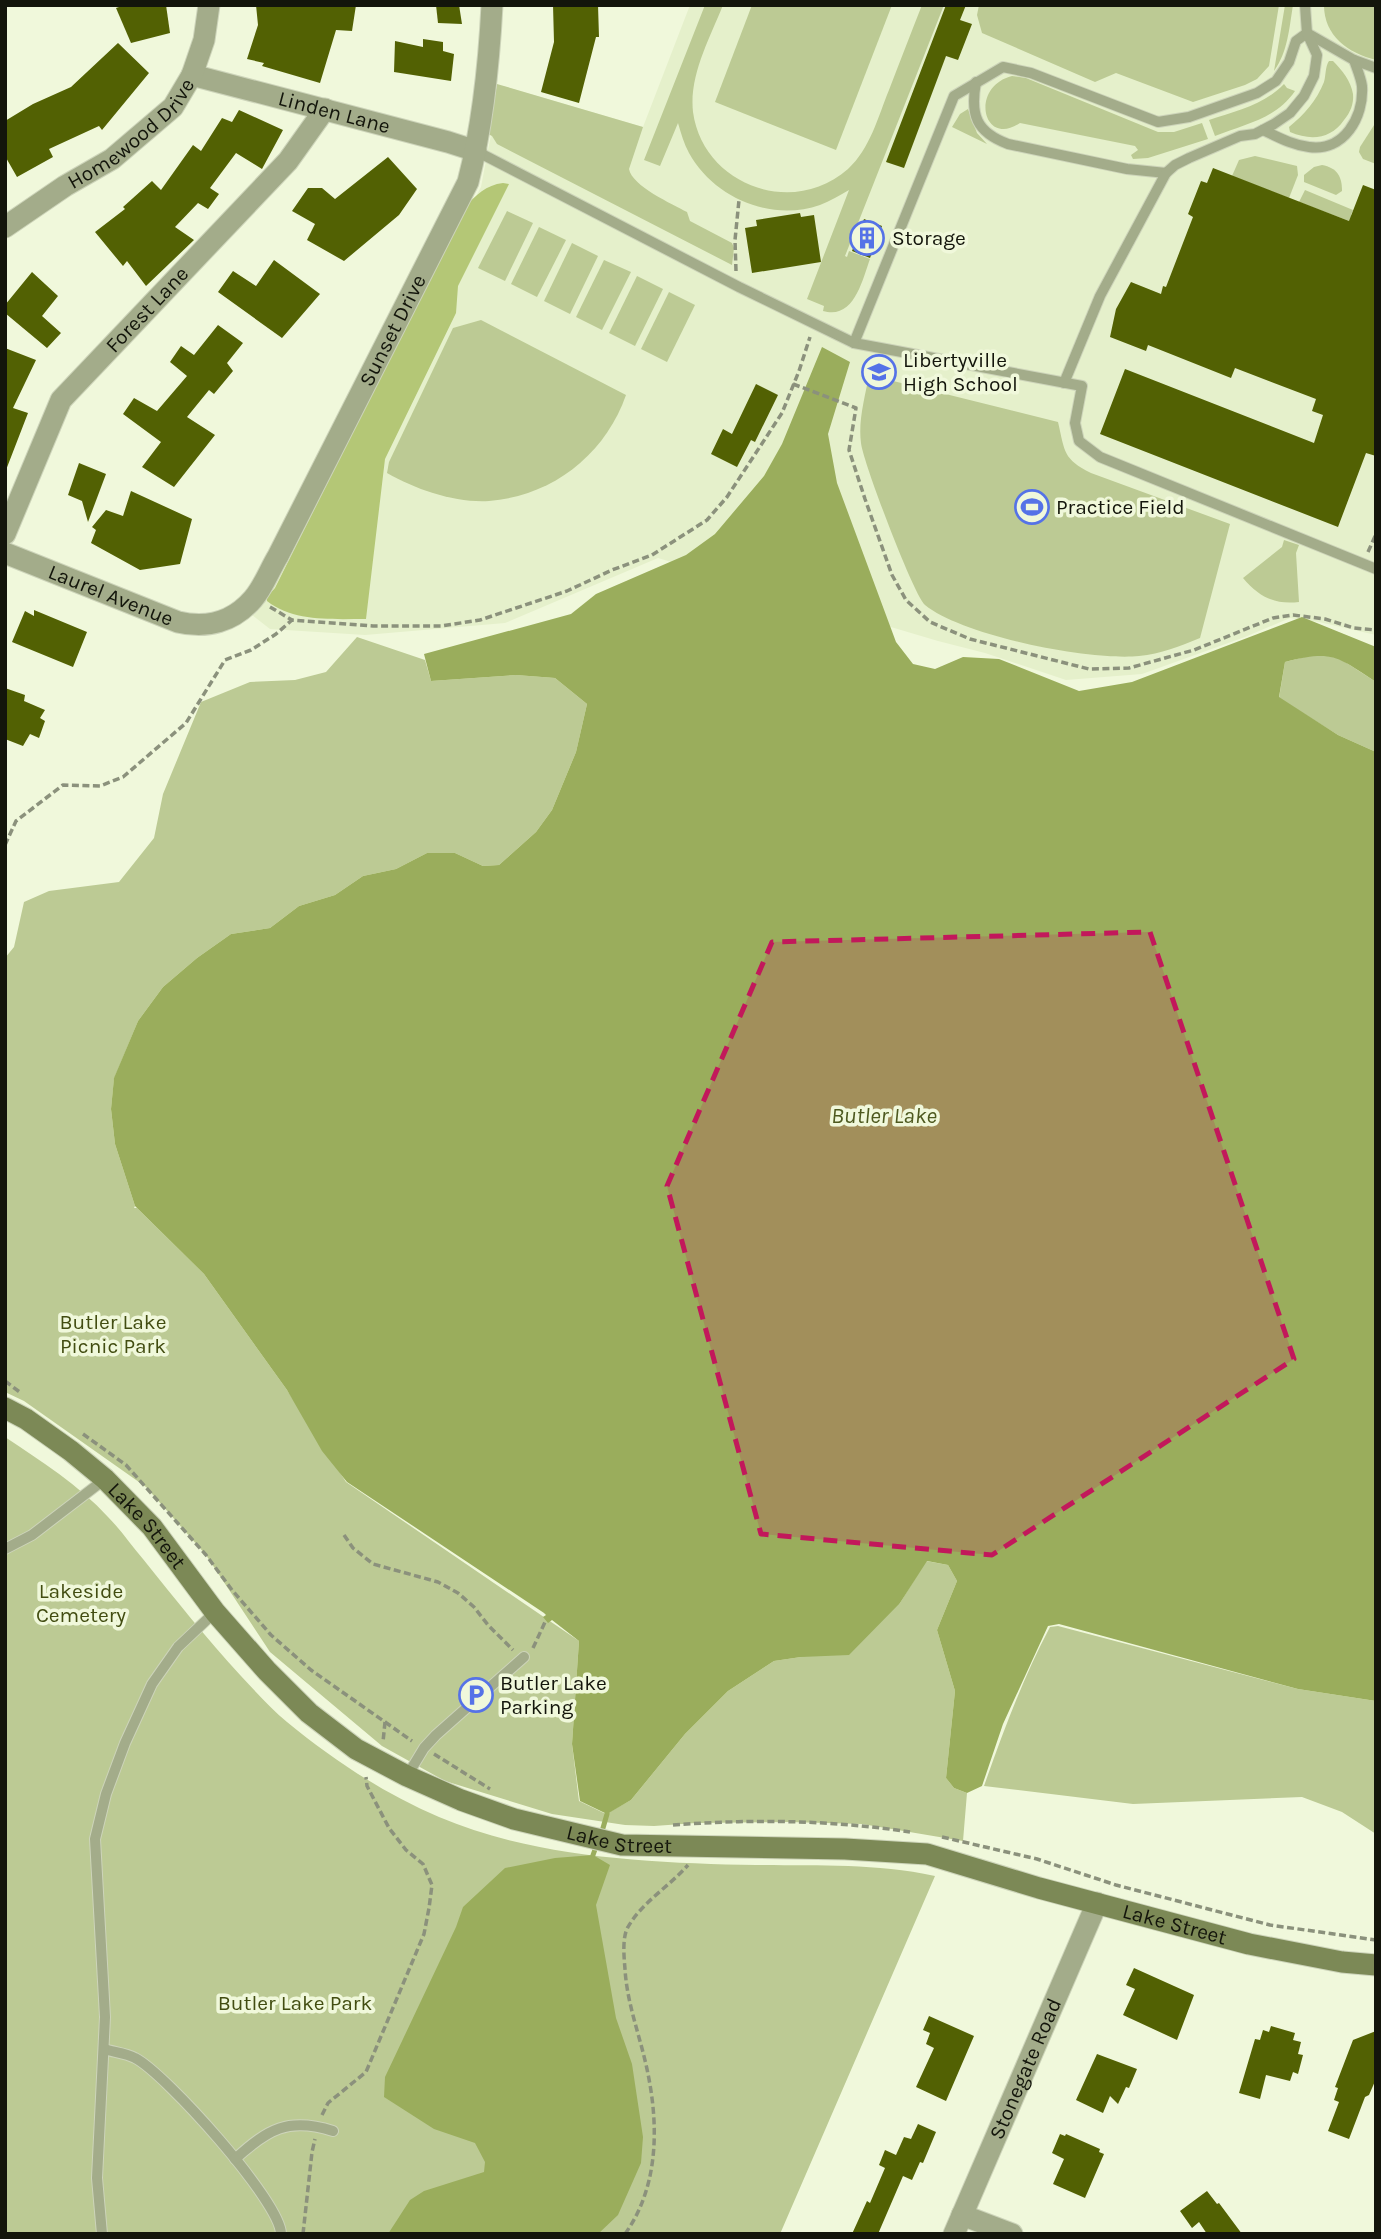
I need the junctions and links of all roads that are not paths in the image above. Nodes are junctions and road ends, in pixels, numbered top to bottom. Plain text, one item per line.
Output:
1 (209, 5) edge
2 (492, 5) edge
3 (1305, 5) edge
4 (1307, 33) junction
5 (1354, 60) junction
6 (1376, 68) edge
7 (192, 75) junction
8 (976, 82) junction
9 (325, 109) junction
10 (1263, 130) junction
11 (476, 151) junction
12 (1166, 173) junction
13 (5, 227) edge
14 (855, 343) junction
15 (1065, 383) junction
16 (5, 534) edge
17 (5, 553) edge
18 (1376, 569) edge
19 (217, 623) joint
20 (5, 1408) edge
21 (105, 1479) junction
22 (6, 1550) edge
23 (215, 1612) junction
24 (524, 1657) road end
25 (407, 1776) junction
26 (1097, 1903) junction
27 (1376, 1965) edge
28 (104, 2049) junction
29 (333, 2132) dead end
30 (235, 2159) junction
31 (958, 2224) edge
32 (102, 2234) edge
33 (281, 2234) edge
34 (1012, 2234) edge

1 - 7 street, Homewood Drive
2 - 11 street, Sunset Drive
3 - 4 lane
4 - 5 lane
4 - 8 lane
4 - 10 lane
5 - 6 lane
5 - 10 lane
7 - 9 street, Linden Lane
7 - 13 street, Homewood Drive
8 - 12 lane
8 - 14 lane
9 - 11 street, Linden Lane
9 - 16 street, Forest Lane
10 - 12 lane
11 - 14 lane
11 - 19 street, Sunset Drive
12 - 15 lane
14 - 15 lane
15 - 18 lane
17 - 19 street, Laurel Avenue
20 - 21 street, Lake Street
21 - 22 lane
21 - 23 street, Lake Street
23 - 25 street, Lake Street
23 - 28 lane
24 - 25 lane
25 - 26 street, Lake Street
26 - 27 street, Lake Street
26 - 31 street, Stonegate Road
28 - 30 lane
28 - 32 lane
29 - 30 lane
30 - 33 lane
31 - 34 street

